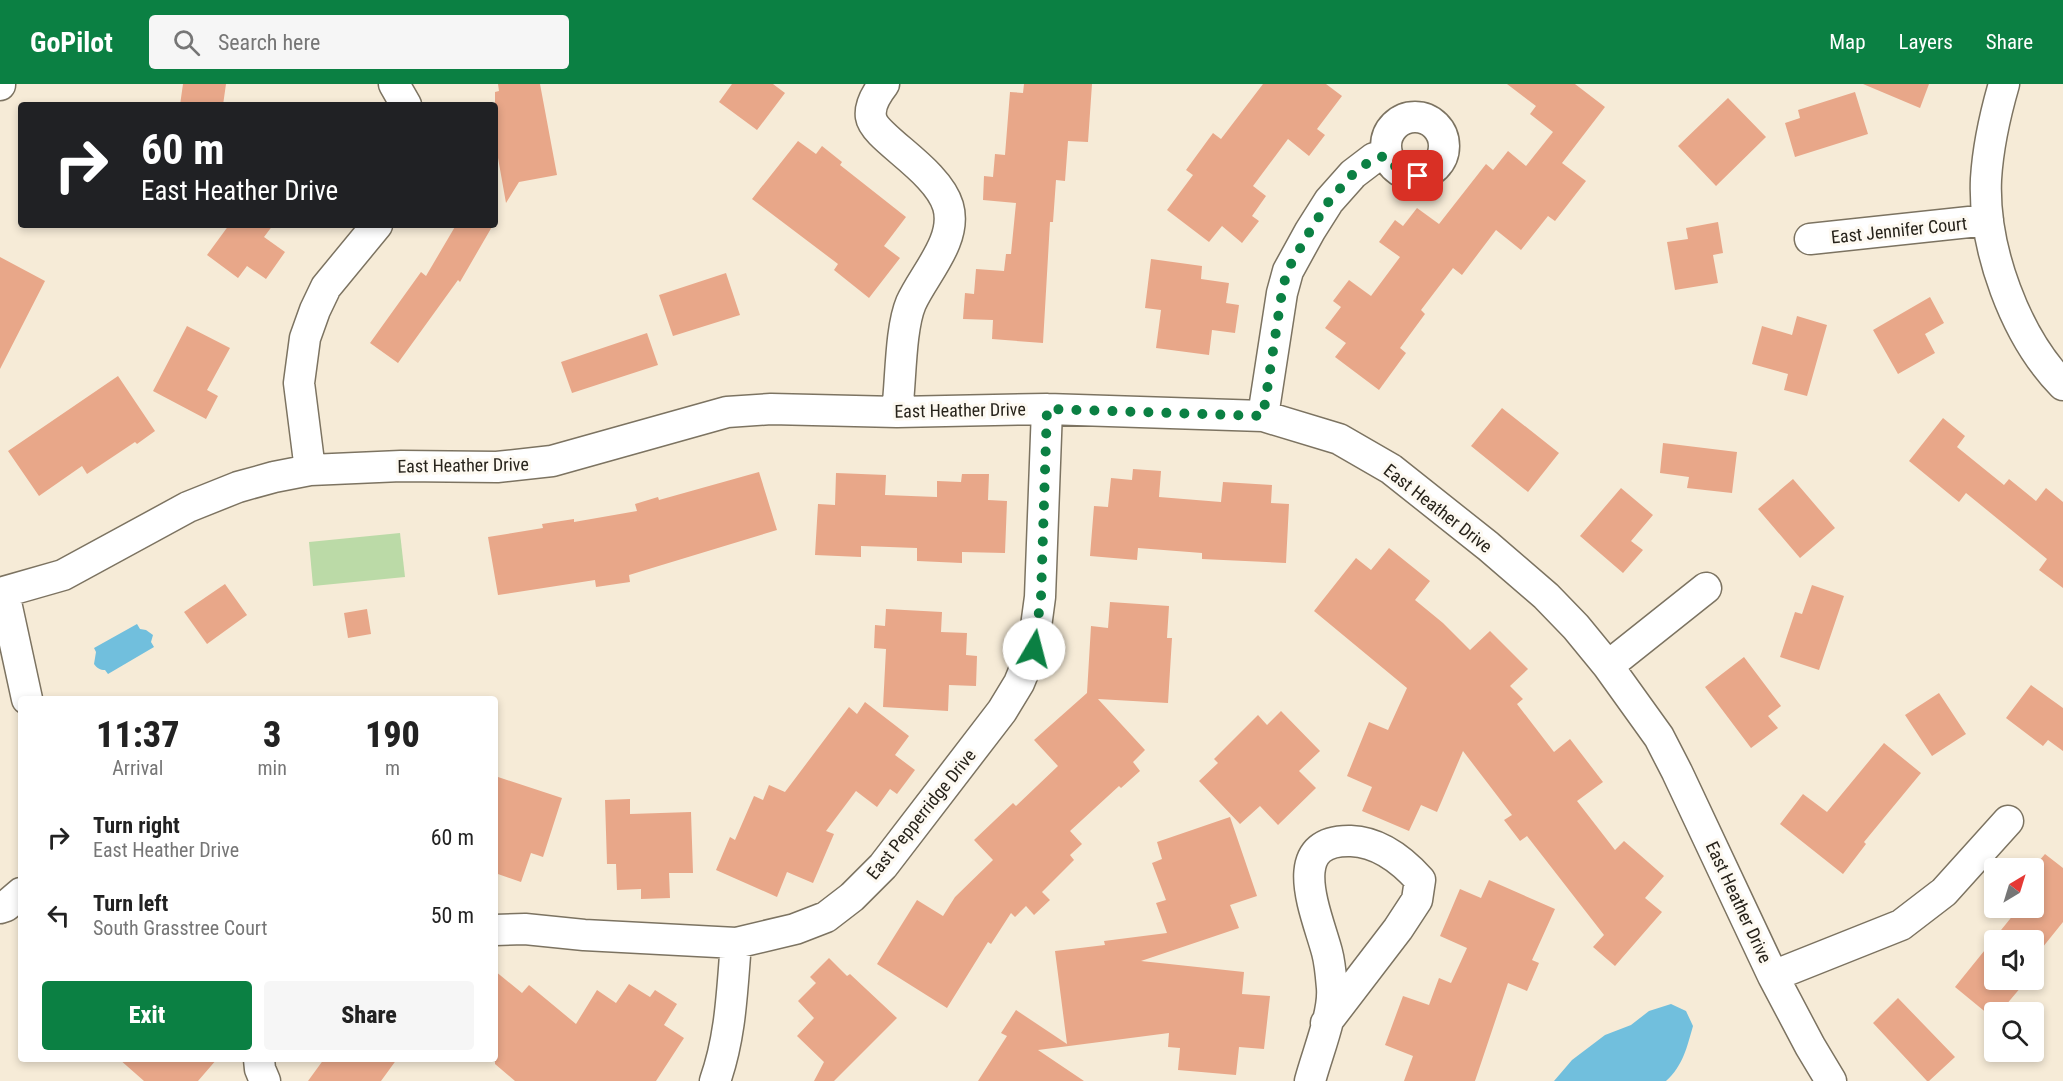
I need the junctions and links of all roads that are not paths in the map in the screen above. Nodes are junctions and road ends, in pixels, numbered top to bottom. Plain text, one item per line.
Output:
1 (394, 84) edge
2 (884, 84) edge
3 (2004, 84) edge
4 (404, 102) edge
5 (1387, 156) dead end
6 (1988, 220) junction
7 (375, 228) edge
8 (1810, 239) dead end
9 (2063, 385) edge
10 (1047, 409) junction
11 (897, 412) junction
12 (1263, 416) junction
13 (310, 470) junction
14 (1706, 588) dead end
15 (2, 593) edge
16 (1608, 666) junction
17 (26, 696) edge
18 (2008, 821) dead end
19 (18, 896) edge
20 (0, 908) edge
21 (498, 930) edge
22 (736, 943) junction
23 (1773, 976) junction
24 (1326, 1023) junction
25 (259, 1062) edge
26 (266, 1081) edge
27 (715, 1081) edge
28 (1310, 1081) edge
29 (1831, 1081) edge

1 - 4 street
2 - 11 street
3 - 6 street
5 - 12 street
6 - 8 street, East Jennifer Court
6 - 9 street
7 - 13 street
10 - 11 street, East Heather Drive
10 - 12 street, East Heather Drive
10 - 22 street, East Pepperridge Drive
11 - 13 street, East Heather Drive
12 - 16 street, East Heather Drive
13 - 15 street, East Heather Drive
14 - 16 street
15 - 17 street
16 - 23 street, East Heather Drive
18 - 23 street
19 - 20 street
21 - 22 street, East Pepperridge Drive
22 - 27 street
23 - 29 street, East Heather Drive
24 - 24 street
24 - 28 street
25 - 26 street

